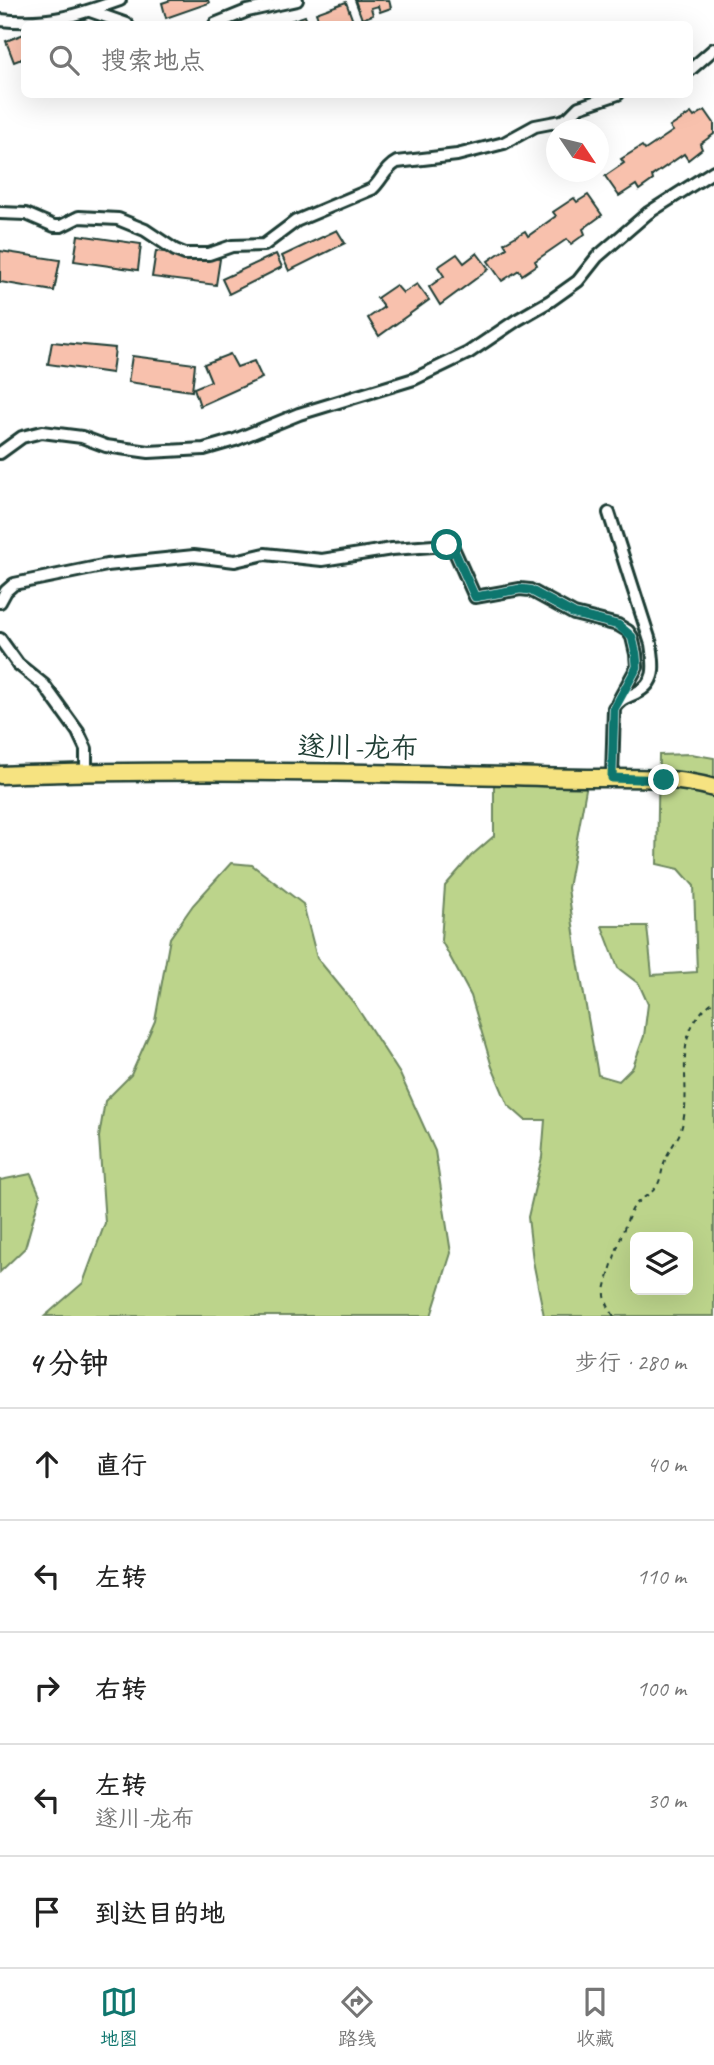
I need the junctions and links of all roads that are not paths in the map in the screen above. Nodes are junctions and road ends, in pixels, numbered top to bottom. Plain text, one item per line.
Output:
1 (120, 0) edge
2 (297, 0) edge
3 (90, 11) junction
4 (0, 20) edge
5 (118, 21) edge
6 (222, 21) edge
7 (714, 49) edge
8 (693, 67) edge
9 (606, 98) edge
10 (714, 171) edge
11 (0, 213) edge
12 (0, 453) edge
13 (609, 513) dead end
14 (0, 603) edge
15 (0, 639) edge
16 (619, 700) junction
17 (86, 772) junction
18 (0, 775) edge
19 (612, 778) junction
20 (714, 788) edge

1 - 3 street
2 - 6 street
3 - 4 street
3 - 5 street
7 - 8 street
9 - 11 street
10 - 12 street
13 - 16 street
14 - 16 street
15 - 17 street
16 - 19 street
17 - 18 main road, 遂川-龙布
17 - 19 main road, 遂川-龙布
19 - 20 main road, 遂川-龙布

